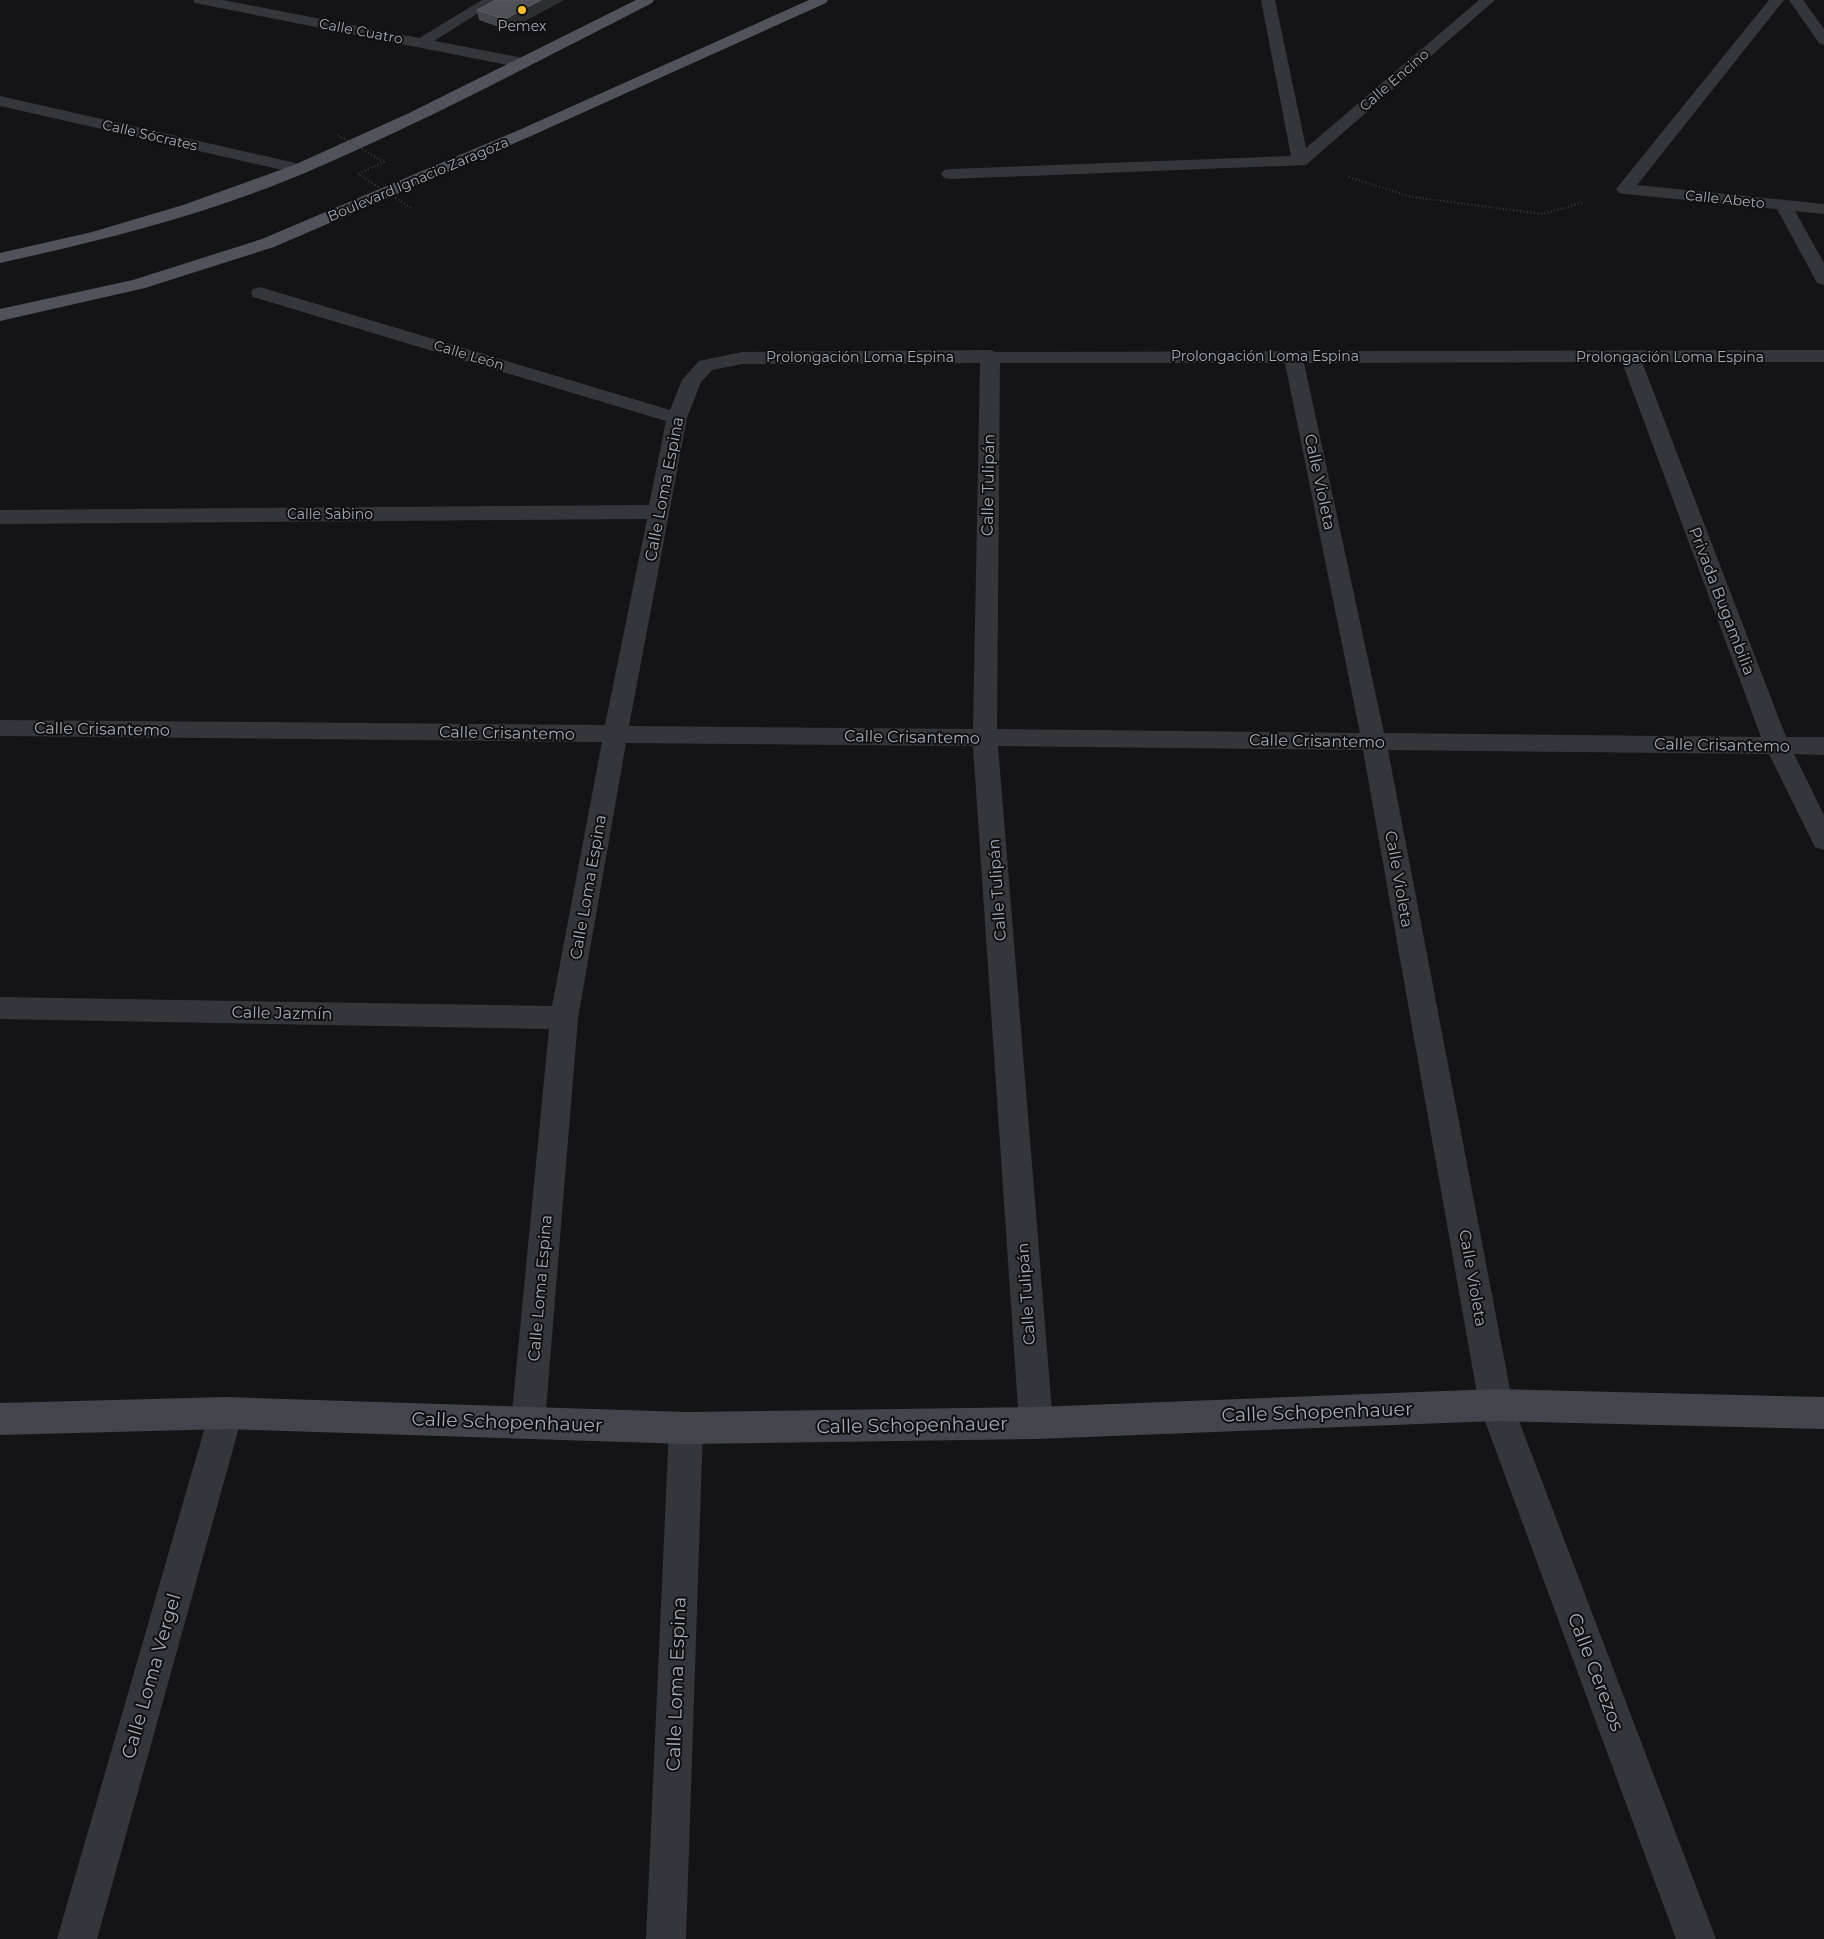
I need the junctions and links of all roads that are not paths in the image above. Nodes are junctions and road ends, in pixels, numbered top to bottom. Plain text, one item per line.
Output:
1 (200, 0) edge
2 (492, 0) edge
3 (647, 0) edge
4 (821, 0) edge
5 (1268, 0) edge
6 (1488, 0) edge
7 (1777, 0) edge
8 (1796, 0) edge
9 (1824, 40) edge
10 (421, 43) junction
11 (523, 63) junction
12 (0, 101) edge
13 (1300, 161) junction
14 (300, 169) junction
15 (950, 174) dead end
16 (1783, 205) junction
17 (1824, 209) edge
18 (0, 258) edge
19 (1824, 279) edge
20 (260, 293) dead end
21 (0, 315) edge
22 (990, 356) junction
23 (1293, 356) junction
24 (1824, 356) edge
25 (1630, 357) junction
26 (706, 365) joint
27 (677, 418) junction
28 (659, 512) junction
29 (0, 517) edge
30 (0, 728) edge
31 (616, 734) junction
32 (985, 738) junction
33 (1374, 742) junction
34 (1777, 746) junction
35 (1824, 746) edge
36 (1824, 840) edge
37 (0, 1008) edge
38 (564, 1018) junction
39 (1496, 1405) junction
40 (226, 1413) junction
41 (1824, 1413) edge
42 (0, 1419) edge
43 (528, 1422) junction
44 (1036, 1423) junction
45 (686, 1428) junction
46 (76, 1939) edge
47 (666, 1939) edge
48 (1696, 1939) edge

1 - 10 street, Calle Cuatro
2 - 10 street
3 - 11 main road
4 - 21 main road, Boulevard Ignacio Zaragoza
5 - 13 street
6 - 13 street, Calle Encino
7 - 16 street, Calle Abeto
8 - 9 street
10 - 11 street, Calle Cuatro
11 - 14 main road
12 - 14 street, Calle Sócrates
13 - 15 street
14 - 18 main road
16 - 17 street, Calle Abeto
16 - 19 street
20 - 27 street, Calle León
22 - 23 street, Prolongación Loma Espina
22 - 26 street, Prolongación Loma Espina
22 - 32 street, Calle Tulipán
23 - 25 street, Prolongación Loma Espina
23 - 33 street, Calle Violeta
24 - 25 street, Prolongación Loma Espina
25 - 34 street, Privada Bugambilia
26 - 27 street, Calle Loma Espina
27 - 28 street, Calle Loma Espina
28 - 29 street, Calle Sabino
28 - 31 street, Calle Loma Espina
30 - 31 street, Calle Crisantemo
31 - 32 street, Calle Crisantemo
31 - 38 street, Calle Loma Espina
32 - 33 street, Calle Crisantemo
32 - 44 street, Calle Tulipán
33 - 34 street, Calle Crisantemo
33 - 39 street, Calle Violeta
34 - 35 street, Calle Crisantemo
34 - 36 street, Privada Bugambilia
37 - 38 street, Calle Jazmín
38 - 43 street, Calle Loma Espina
39 - 41 street, Calle Schopenhauer
39 - 44 street, Calle Schopenhauer
39 - 48 street, Calle Cerezos
40 - 42 street, Calle Schopenhauer
40 - 43 street, Calle Schopenhauer
40 - 46 street, Calle Loma Vergel
43 - 45 street, Calle Schopenhauer
44 - 45 street, Calle Schopenhauer
45 - 47 street, Calle Loma Espina

